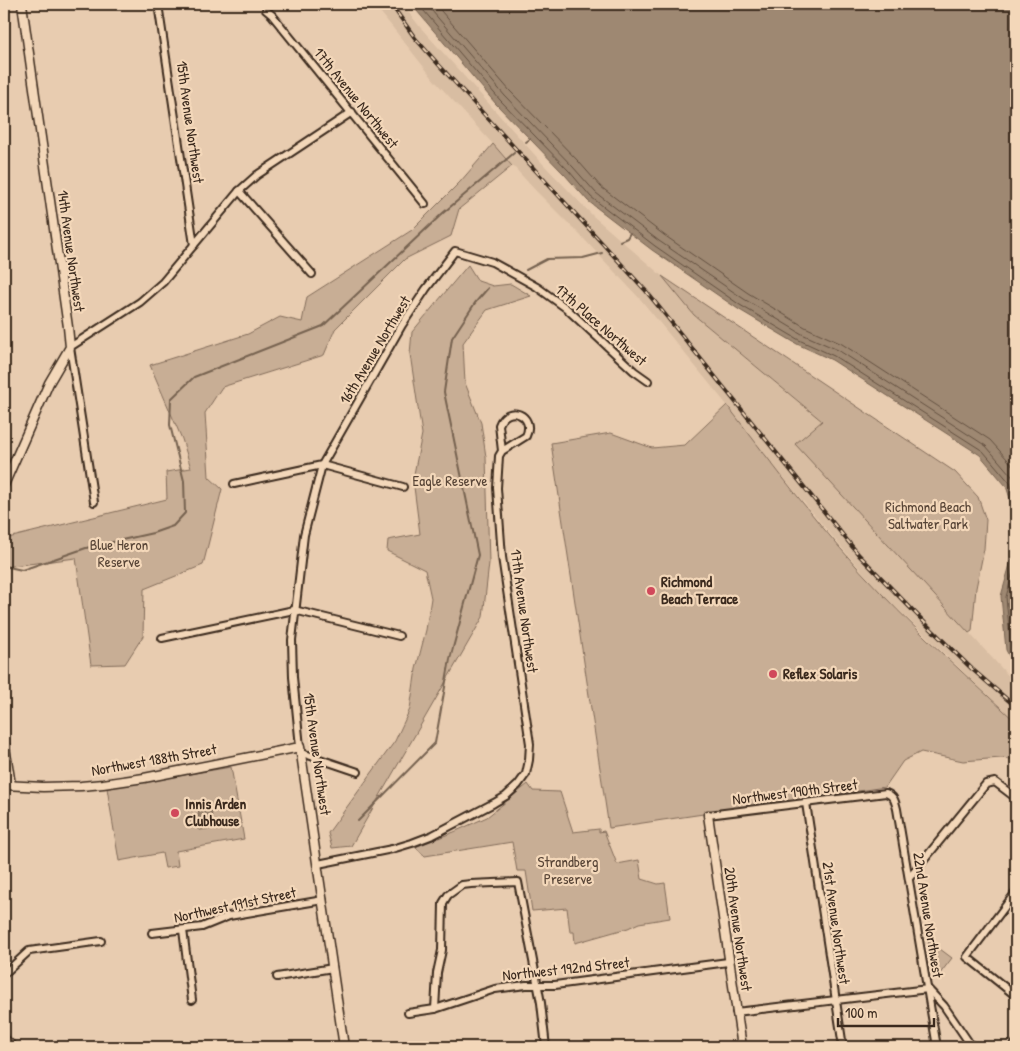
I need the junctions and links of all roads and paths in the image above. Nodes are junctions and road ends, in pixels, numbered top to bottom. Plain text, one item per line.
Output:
1 (22, 4) edge
2 (158, 4) edge
3 (266, 10) dead end
4 (352, 112) junction
5 (239, 191) junction
6 (425, 204) dead end
7 (194, 244) junction
8 (455, 251) joint
9 (312, 274) dead end
10 (70, 348) junction
11 (648, 381) dead end
12 (502, 451) junction
13 (322, 465) junction
14 (234, 484) dead end
15 (4, 486) edge
16 (404, 487) dead end
17 (94, 502) dead end
18 (294, 610) junction
19 (399, 636) dead end
20 (162, 638) dead end
21 (4, 740) edge
22 (301, 750) junction
23 (358, 772) dead end
24 (7, 785) edge
25 (886, 793) joint
26 (1016, 798) edge
27 (806, 803) junction
28 (708, 815) joint
29 (318, 864) junction
30 (910, 877) junction
31 (1016, 892) edge
32 (323, 900) junction
33 (183, 930) junction
34 (152, 933) dead end
35 (101, 941) dead end
36 (728, 962) junction
37 (333, 968) junction
38 (4, 973) edge
39 (277, 977) dead end
40 (538, 986) junction
41 (928, 988) junction
42 (1016, 996) edge
43 (192, 1000) dead end
44 (835, 1000) junction
45 (435, 1009) junction
46 (736, 1012) junction
47 (408, 1013) dead end
48 (4, 1039) edge
49 (1016, 1043) edge
50 (12, 1047) edge
51 (344, 1047) edge
52 (546, 1047) edge
53 (742, 1047) edge
54 (842, 1047) edge
55 (937, 1047) edge
56 (972, 1047) edge
57 (1013, 1047) edge

1 - 10 street, 14th Avenue Northwest
2 - 7 street, 15th Avenue Northwest
3 - 4 street, 17th Avenue Northwest
4 - 5 street
4 - 6 street, 17th Avenue Northwest
5 - 7 street
5 - 9 street
7 - 10 street
8 - 11 street, 17th Place Northwest
8 - 13 street, 16th Avenue Northwest
10 - 15 street
10 - 17 street, 14th Avenue Northwest
12 - 12 street, 17th Avenue Northwest
12 - 29 street, 17th Avenue Northwest
13 - 14 street
13 - 16 street
13 - 18 street, 15th Avenue Northwest
18 - 19 street
18 - 20 street
18 - 22 street, 15th Avenue Northwest
21 - 24 street
22 - 23 street, Northwest 188th Street
22 - 24 street, Northwest 188th Street
22 - 29 street, 15th Avenue Northwest
25 - 27 street, Northwest 190th Street
25 - 30 street, 22nd Avenue Northwest
26 - 30 street
27 - 28 street, Northwest 190th Street
27 - 44 street, 21st Avenue Northwest
28 - 36 street, 20th Avenue Northwest
29 - 32 street, 15th Avenue Northwest
30 - 41 street, 22nd Avenue Northwest
31 - 42 street
32 - 33 street, Northwest 191st Street
32 - 37 street, 15th Avenue Northwest
33 - 34 street, Northwest 191st Street
33 - 43 street
35 - 38 street
36 - 40 street, Northwest 192nd Street
36 - 46 street, 20th Avenue Northwest
37 - 39 street
37 - 51 street, 15th Avenue Northwest
40 - 45 street, Northwest 192nd Street
40 - 45 street
40 - 52 street
41 - 44 street
41 - 55 street, 22nd Avenue Northwest
41 - 56 street
44 - 46 street
44 - 54 street, 21st Avenue Northwest
45 - 47 street, Northwest 192nd Street
46 - 53 street, 20th Avenue Northwest
48 - 50 main road
49 - 57 street

